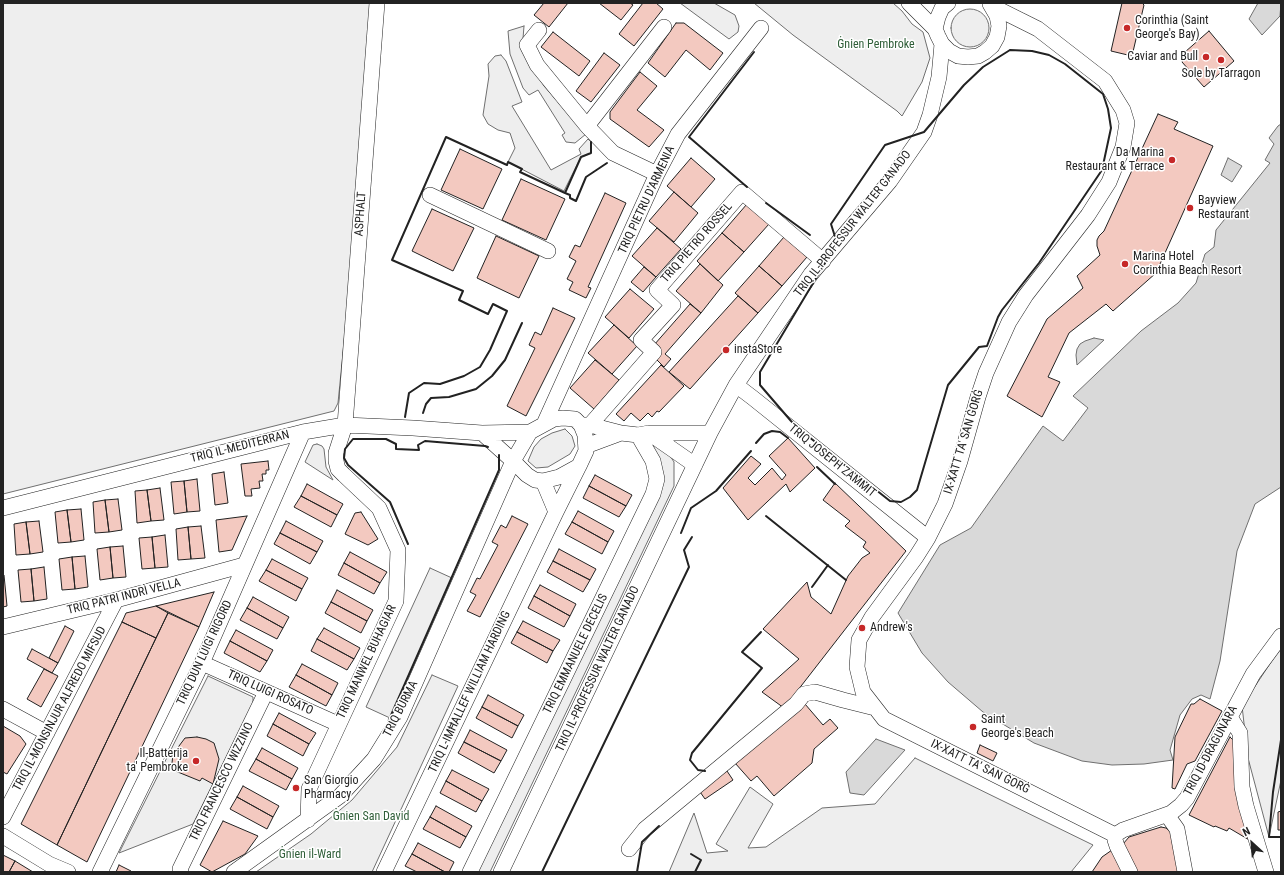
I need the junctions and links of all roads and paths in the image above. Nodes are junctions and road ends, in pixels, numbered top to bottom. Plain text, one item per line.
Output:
1 (377, 3) edge
2 (909, 3) edge
3 (948, 3) edge
4 (990, 5) edge
5 (664, 27) dead end
6 (761, 28) dead end
7 (935, 29) junction
8 (539, 30) dead end
9 (942, 44) junction
10 (587, 126) junction
11 (657, 174) junction
12 (430, 195) dead end
13 (548, 251) dead end
14 (823, 260) junction
15 (736, 386) junction
16 (561, 389) junction
17 (582, 423) junction
18 (544, 424) junction
19 (344, 425) junction
20 (303, 432) junction
21 (530, 432) junction
22 (621, 433) junction
23 (710, 433) junction
24 (482, 434) junction
25 (644, 434) junction
26 (586, 446) junction
27 (514, 462) junction
28 (579, 466) junction
29 (694, 466) junction
30 (527, 476) junction
31 (543, 481) junction
32 (500, 493) junction
33 (3, 508) edge
34 (556, 512) junction
35 (928, 538) junction
36 (244, 566) junction
37 (116, 600) junction
38 (3, 627) edge
39 (1281, 636) edge
40 (202, 663) junction
41 (266, 692) junction
42 (875, 708) junction
43 (3, 709) edge
44 (1230, 717) junction
45 (338, 724) junction
46 (47, 733) junction
47 (1167, 815) junction
48 (3, 817) edge
49 (308, 820) junction
50 (1115, 834) junction
51 (3, 836) edge
52 (629, 849) dead end
53 (68, 872) edge
54 (100, 872) edge
55 (181, 872) edge
56 (234, 872) edge
57 (384, 872) edge
58 (470, 872) edge
59 (502, 872) edge
60 (1130, 872) edge
61 (1185, 872) edge
62 (1266, 872) edge

1 - 19 street, ASPHALT
2 - 7 street
3 - 7 street
4 - 9 street
4 - 35 street, IX-XATT TA' SAN ĠORĠ
5 - 10 street
6 - 11 street, TRIQ PIETRU D'ARMENIA
7 - 9 street
8 - 10 street
9 - 14 street, TRIQ IL-PROFESSUR WALTER GANADO
10 - 11 street
11 - 16 street, TRIQ PIETRU D'ARMENIA
12 - 13 street
14 - 15 street, TRIQ IL-PROFESSUR WALTER GANADO
14 - 17 street, TRIQ PIETRO ROSSEL
15 - 23 street, TRIQ IL-PROFESSUR WALTER GANADO
15 - 35 street, TRIQ JOSEPH ZAMMIT
16 - 17 street
16 - 18 street, TRIQ PIETRU D'ARMENIA
17 - 18 street
17 - 22 street
17 - 26 street
18 - 21 street
19 - 20 street, TRIQ IL-MEDITERRAN
19 - 24 street, TRIQ IL-MEDITERRAN
19 - 45 street, TRIQ MANWEL BUHAGIAR
20 - 33 street, TRIQ IL-MEDITERRAN
20 - 36 street, TRIQ DUN LUIGI RIGORD
21 - 24 street, TRIQ IL-MEDITERRAN
21 - 27 street
22 - 25 street
22 - 26 street
23 - 25 street
23 - 29 street, TRIQ IL-PROFESSUR WALTER GANADO
24 - 27 street
25 - 29 street
25 - 58 street, TRIQ EMMANUELE DECELIS
26 - 28 street
27 - 30 street
27 - 32 street, TRIQ BURMA
28 - 31 street
28 - 34 street, TRIQ L-IMĦALLEF WILLIAM HARDING
29 - 59 street, TRIQ IL-PROFESSUR WALTER GANADO
30 - 31 street
30 - 32 street
31 - 34 street
32 - 49 street, TRIQ BURMA
34 - 57 street, TRIQ L-IMĦALLEF WILLIAM HARDING
35 - 42 street, IX-XATT TA' SAN ĠORĠ
36 - 37 street, TRIQ PATRI INDRÌ VELLA
36 - 40 street, TRIQ DUN LUIGI RIGORD
37 - 38 street, TRIQ PATRI INDRÌ VELLA
37 - 46 street, TRIQ IL-MONSINJUR ALFREDO MIFSUD
39 - 44 street, TRIQ ID-DRAGUNARA
40 - 41 street, TRIQ LUIGI ROSATO
40 - 54 street, TRIQ DUN LUIGI RIGORD
41 - 45 street, TRIQ LUIGI ROSATO
41 - 55 street, TRIQ FRANCESCO WIZZINO
42 - 50 street, IX-XATT TA' SAN ĠORĠ
42 - 52 street
43 - 46 street
44 - 47 street, TRIQ ID-DRAGUNARA
44 - 62 street
45 - 49 street, TRIQ MANWEL BUHAGIAR
46 - 48 street, TRIQ IL-MONSINJUR ALFREDO MIFSUD
47 - 50 street, TRIQ ID-DRAGUNARA
47 - 61 street
49 - 56 street, TRIQ BURMA
50 - 60 street
51 - 53 street

